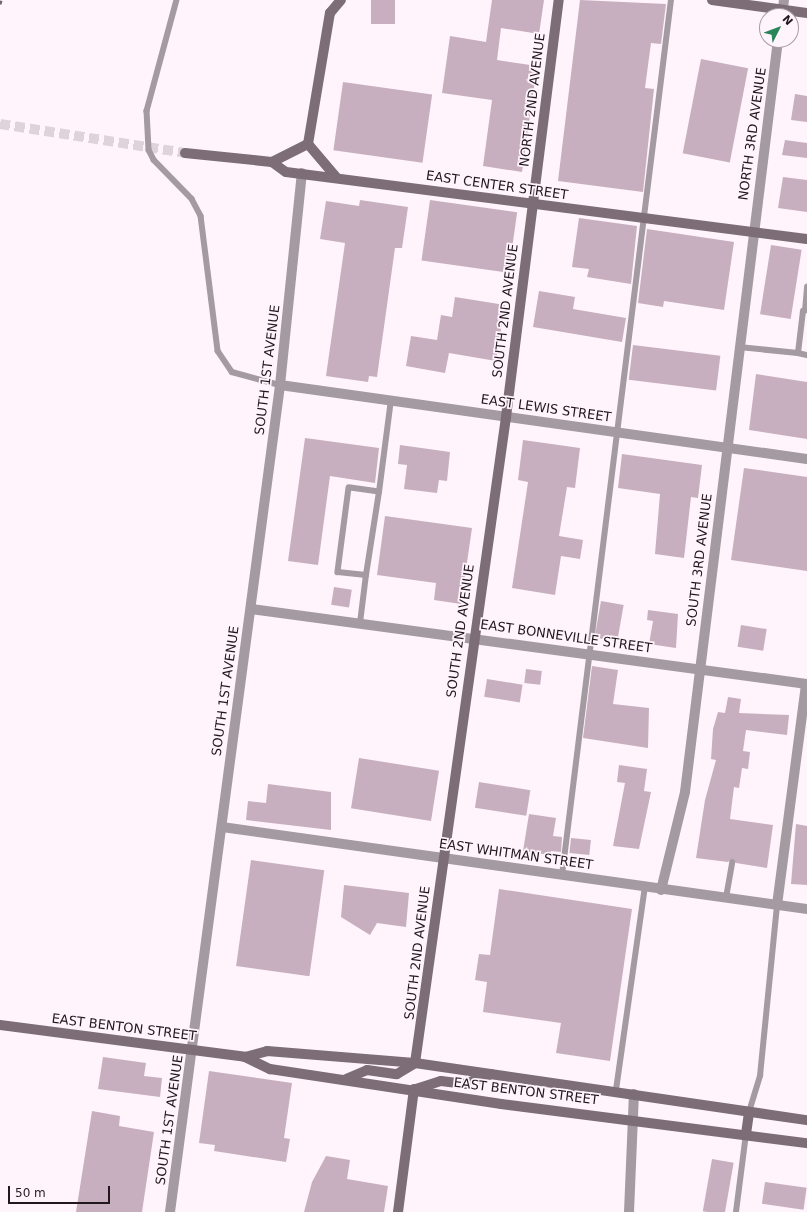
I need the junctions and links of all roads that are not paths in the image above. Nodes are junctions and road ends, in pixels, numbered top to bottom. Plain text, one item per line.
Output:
1 (177, 0) edge
2 (341, 0) edge
3 (559, 0) edge
4 (671, 0) edge
5 (712, 0) edge
6 (783, 8) edge
7 (777, 48) edge
8 (308, 144) junction
9 (186, 153) tunnel mouth
10 (272, 162) junction
11 (302, 173) junction
12 (336, 178) junction
13 (533, 204) junction
14 (643, 218) junction
15 (753, 232) junction
16 (807, 239) edge
17 (807, 287) edge
18 (805, 311) edge
19 (739, 346) junction
20 (798, 354) junction
21 (807, 355) edge
22 (280, 385) junction
23 (391, 400) junction
24 (506, 417) junction
25 (616, 432) junction
26 (727, 448) junction
27 (807, 459) edge
28 (379, 492) junction
29 (366, 576) junction
30 (251, 609) junction
31 (360, 623) junction
32 (473, 638) junction
33 (587, 654) junction
34 (700, 668) junction
35 (807, 682) edge
36 (222, 827) junction
37 (443, 858) junction
38 (732, 863) dead end
39 (562, 875) junction
40 (645, 887) junction
41 (661, 890) junction
42 (726, 898) junction
43 (777, 905) junction
44 (807, 909) edge
45 (0, 1025) edge
46 (245, 1057) junction
47 (415, 1063) junction
48 (493, 1073) junction
49 (344, 1079) junction
50 (414, 1089) junction
51 (616, 1090) junction
52 (634, 1094) junction
53 (749, 1112) junction
54 (635, 1119) junction
55 (807, 1120) edge
56 (746, 1134) junction
57 (807, 1143) edge
58 (170, 1212) edge
59 (398, 1212) edge
60 (629, 1212) edge
61 (736, 1212) edge

1 - 22 lane
2 - 8 street
3 - 13 street, NORTH 2ND AVENUE
4 - 14 lane
5 - 6 street
7 - 15 street, NORTH 3RD AVENUE
8 - 10 street
8 - 12 street
9 - 10 street, EAST CENTER STREET
10 - 11 street, EAST CENTER STREET
11 - 12 street, EAST CENTER STREET
11 - 22 street, SOUTH 1ST AVENUE
12 - 13 street, EAST CENTER STREET
13 - 14 street, EAST CENTER STREET
13 - 24 street, SOUTH 2ND AVENUE
14 - 15 street, EAST CENTER STREET
14 - 25 lane
15 - 16 street, EAST CENTER STREET
15 - 19 street, SOUTH 3RD AVENUE
17 - 18 lane
18 - 20 lane
19 - 20 lane
19 - 26 street, SOUTH 3RD AVENUE
20 - 21 lane
22 - 23 street, EAST LEWIS STREET
22 - 30 street, SOUTH 1ST AVENUE
23 - 24 street, EAST LEWIS STREET
23 - 28 lane
24 - 25 street, EAST LEWIS STREET
24 - 32 street, SOUTH 2ND AVENUE
25 - 26 street, EAST LEWIS STREET
25 - 33 lane
26 - 27 street, EAST LEWIS STREET
26 - 34 street, SOUTH 3RD AVENUE
28 - 29 lane
28 - 29 lane
29 - 31 lane
30 - 31 street, EAST BONNEVILLE STREET
30 - 36 street, SOUTH 1ST AVENUE
31 - 32 street, EAST BONNEVILLE STREET
32 - 33 street, EAST BONNEVILLE STREET
32 - 37 street, SOUTH 2ND AVENUE
33 - 34 street, EAST BONNEVILLE STREET
33 - 39 lane
34 - 35 street, EAST BONNEVILLE STREET
34 - 41 street, SOUTH 3RD AVENUE
35 - 43 street
36 - 37 street, EAST WHITMAN STREET
36 - 58 street, SOUTH 1ST AVENUE
37 - 39 street, EAST WHITMAN STREET
37 - 47 street, SOUTH 2ND AVENUE
38 - 42 lane
39 - 40 street, EAST WHITMAN STREET
40 - 41 street, EAST WHITMAN STREET
40 - 51 lane
41 - 42 street, EAST WHITMAN STREET
42 - 43 street, EAST WHITMAN STREET
43 - 44 street, EAST WHITMAN STREET
43 - 53 lane
45 - 46 street, EAST BENTON STREET, bridge
46 - 47 street, EAST BENTON STREET
46 - 49 street, EAST BENTON STREET
47 - 48 street, EAST BENTON STREET
47 - 49 street
48 - 50 street
48 - 51 street, EAST BENTON STREET
49 - 50 street, EAST BENTON STREET
50 - 54 street, EAST BENTON STREET
50 - 59 street
51 - 52 street, EAST BENTON STREET
52 - 53 street, EAST BENTON STREET
52 - 54 street
53 - 55 street, EAST BENTON STREET
53 - 56 street
54 - 56 street, EAST BENTON STREET
54 - 60 street
56 - 57 street, EAST BENTON STREET
56 - 61 lane

